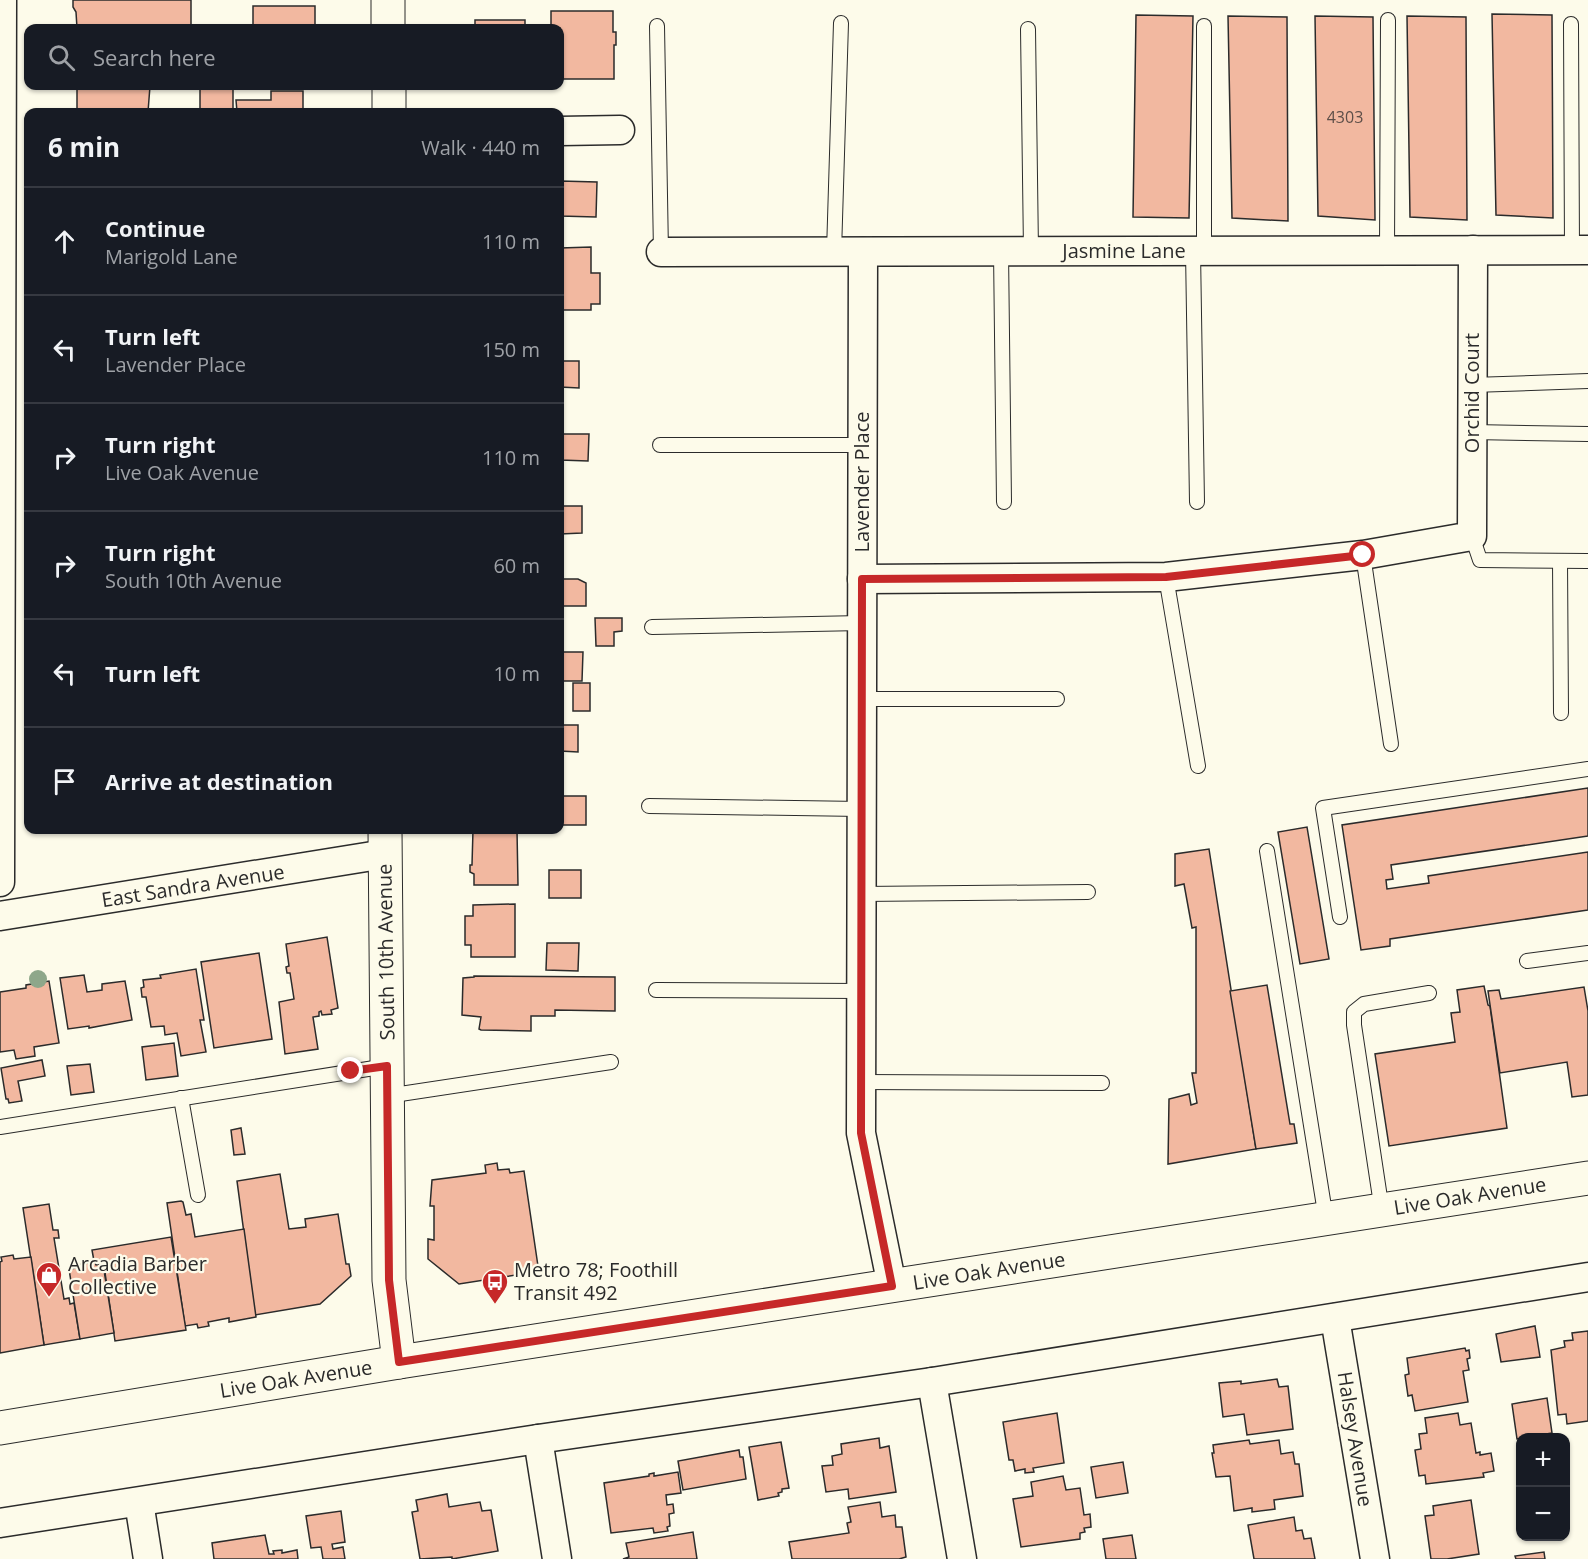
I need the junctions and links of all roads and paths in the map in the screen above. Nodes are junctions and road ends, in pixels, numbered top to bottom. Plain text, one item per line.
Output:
1 (2, 0) edge
2 (388, 0) edge
3 (1388, 20) dead end
4 (841, 22) dead end
5 (388, 24) edge
6 (1571, 24) dead end
7 (657, 26) dead end
8 (1204, 26) dead end
9 (1028, 29) dead end
10 (389, 90) edge
11 (389, 108) edge
12 (620, 130) dead end
13 (564, 131) edge
14 (1387, 250) junction
15 (1473, 250) junction
16 (1580, 250) edge
17 (1198, 251) junction
18 (661, 252) joint
19 (834, 252) junction
20 (863, 252) junction
21 (1001, 252) junction
22 (1031, 252) junction
23 (1588, 381) edge
24 (1472, 385) junction
25 (1472, 432) junction
26 (1588, 434) edge
27 (660, 445) dead end
28 (863, 445) junction
29 (1004, 502) dead end
30 (1197, 502) dead end
31 (1472, 536) junction
32 (1363, 555) junction
33 (1560, 561) junction
34 (1588, 561) edge
35 (1166, 577) junction
36 (862, 579) junction
37 (862, 623) junction
38 (652, 627) dead end
39 (862, 699) junction
40 (1057, 699) dead end
41 (1562, 712) dead end
42 (1391, 744) dead end
43 (1198, 766) dead end
44 (1588, 769) edge
45 (649, 806) dead end
46 (861, 809) junction
47 (385, 842) edge
48 (1267, 851) dead end
49 (0, 882) edge
50 (1088, 892) dead end
51 (861, 894) junction
52 (0, 916) edge
53 (1340, 917) dead end
54 (1588, 953) edge
55 (1527, 962) dead end
56 (656, 990) dead end
57 (861, 991) junction
58 (1429, 993) dead end
59 (611, 1062) dead end
60 (387, 1081) junction
61 (861, 1082) junction
62 (1102, 1083) dead end
63 (181, 1098) junction
64 (0, 1127) edge
65 (1588, 1178) edge
66 (198, 1195) dead end
67 (1382, 1210) junction
68 (1326, 1219) junction
69 (1588, 1276) edge
70 (892, 1286) junction
71 (1335, 1318) junction
72 (399, 1362) junction
73 (932, 1382) junction
74 (0, 1428) edge
75 (538, 1439) junction
76 (139, 1502) junction
77 (0, 1523) edge
78 (148, 1559) edge
79 (557, 1559) edge
80 (962, 1559) edge
81 (1375, 1559) edge

1 - 49 street
2 - 5 main road
3 - 14 lane
4 - 19 lane
6 - 16 lane
7 - 18 lane
8 - 17 lane
9 - 22 lane
10 - 11 main road
12 - 13 street
14 - 15 street, Jasmine Lane
14 - 17 street, Jasmine Lane
15 - 16 street, Jasmine Lane
15 - 24 street, Orchid Court
17 - 22 street, Jasmine Lane
17 - 30 lane
18 - 19 street, Jasmine Lane
19 - 20 street, Jasmine Lane
20 - 21 street, Jasmine Lane
20 - 28 street, Lavender Place
21 - 22 street, Jasmine Lane
21 - 29 lane
23 - 24 lane
24 - 25 street, Orchid Court
25 - 26 lane
25 - 31 street, Orchid Court
27 - 28 lane
28 - 36 street, Lavender Place
31 - 32 street
31 - 33 lane
32 - 35 street
32 - 42 lane
33 - 34 lane
33 - 41 lane
35 - 36 street
35 - 43 lane
36 - 37 street, Lavender Place
37 - 38 lane
37 - 39 street, Lavender Place
39 - 40 lane
39 - 46 street, Lavender Place
44 - 53 lane
45 - 46 lane
46 - 51 street, Lavender Place
47 - 52 street, East Sandra Avenue
47 - 60 main road, South 10th Avenue
48 - 68 lane
50 - 51 lane
51 - 57 street, Lavender Place
54 - 55 lane
56 - 57 lane
57 - 61 street, Lavender Place
58 - 67 lane
59 - 60 lane
60 - 63 lane
60 - 72 main road, South 10th Avenue
61 - 62 lane
61 - 70 street, Lavender Place
63 - 64 lane
63 - 66 lane
65 - 67 main road, Live Oak Avenue
67 - 68 main road, Live Oak Avenue
68 - 70 main road, Live Oak Avenue
69 - 71 street
70 - 72 main road, Live Oak Avenue
71 - 73 street
71 - 81 street, Halsey Avenue
72 - 74 main road, Live Oak Avenue
73 - 75 street
73 - 80 street
75 - 76 street
75 - 79 street
76 - 77 street
76 - 78 street

